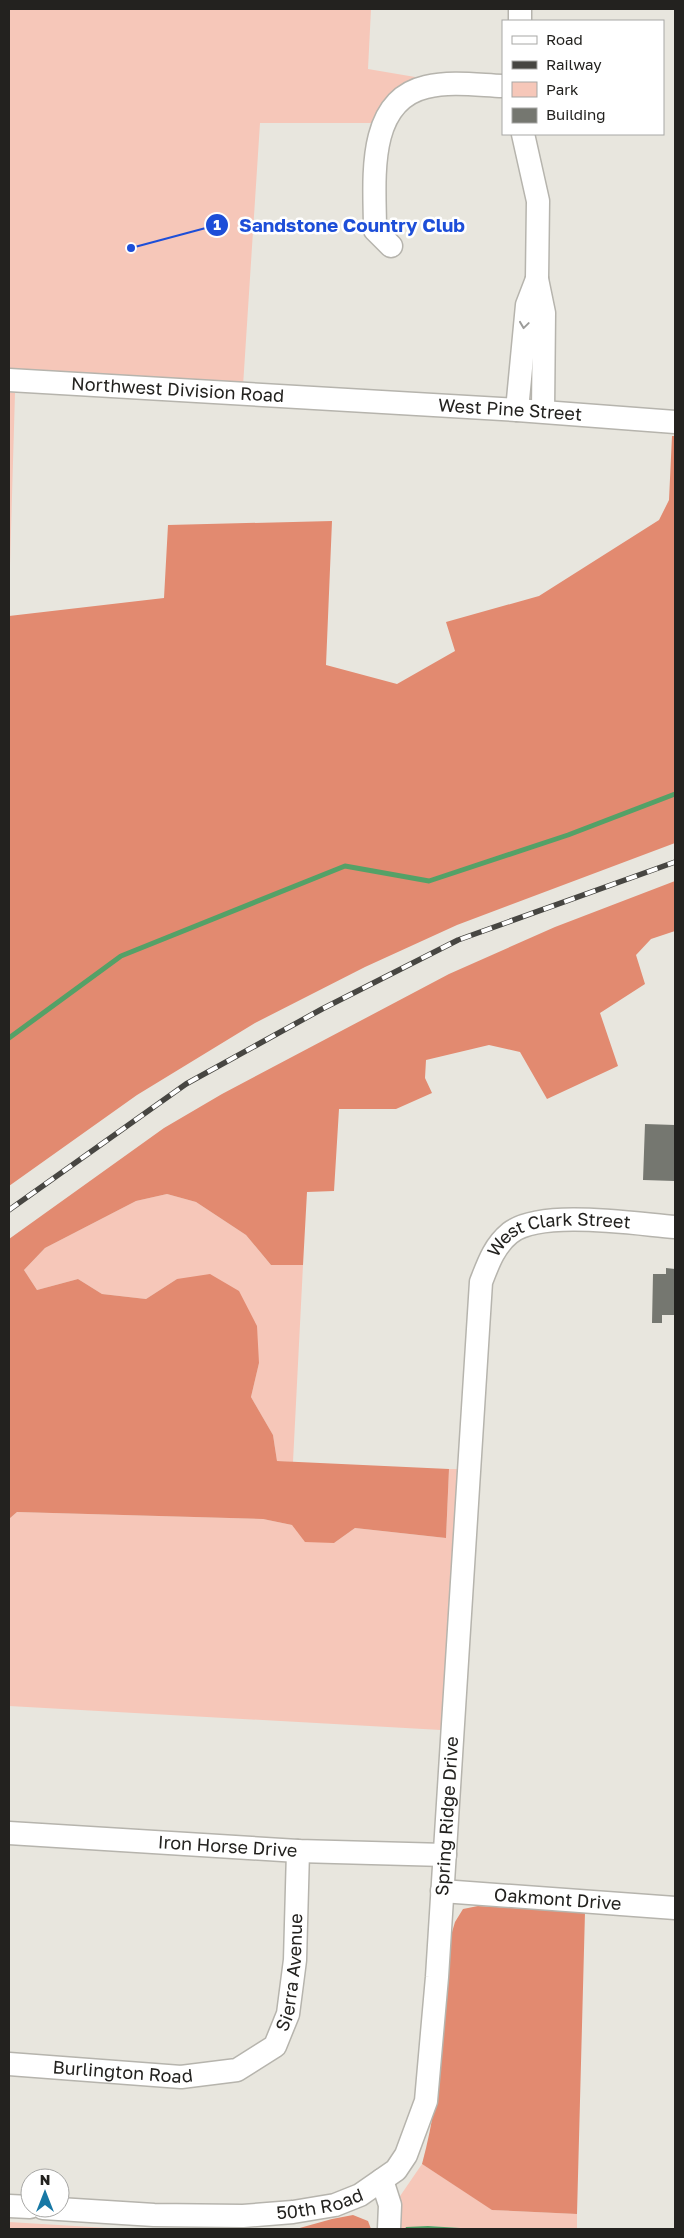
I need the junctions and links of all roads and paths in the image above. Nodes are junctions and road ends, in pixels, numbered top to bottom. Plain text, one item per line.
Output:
1 (502, 86) edge
2 (524, 135) edge
3 (391, 246) dead end
4 (537, 279) junction
5 (9, 380) edge
6 (347, 399) joint
7 (517, 410) junction
8 (543, 411) junction
9 (675, 422) edge
10 (675, 1227) edge
11 (474, 1387) joint
12 (9, 1833) edge
13 (298, 1851) junction
14 (445, 1855) junction
15 (442, 1891) junction
16 (675, 1908) edge
17 (9, 2064) edge
18 (237, 2070) joint
19 (382, 2180) junction
20 (70, 2210) edge
21 (389, 2229) edge

1 - 3 street
2 - 4 street
4 -> 7 street
4 - 8 street
5 - 6 street, Northwest Division Road
6 - 7 street, West Pine Street
7 - 8 street, West Pine Street
8 - 9 street, West Pine Street
10 - 11 street, West Clark Street
11 - 14 street, Spring Ridge Drive
12 - 13 street, Iron Horse Drive
13 - 14 street, Iron Horse Drive
13 - 18 street, Sierra Avenue
14 - 15 street, Spring Ridge Drive
15 - 16 street, Oakmont Drive
15 - 19 street, Spring Ridge Drive
17 - 18 street, Burlington Road
19 - 20 street, 50th Road
19 - 21 street

